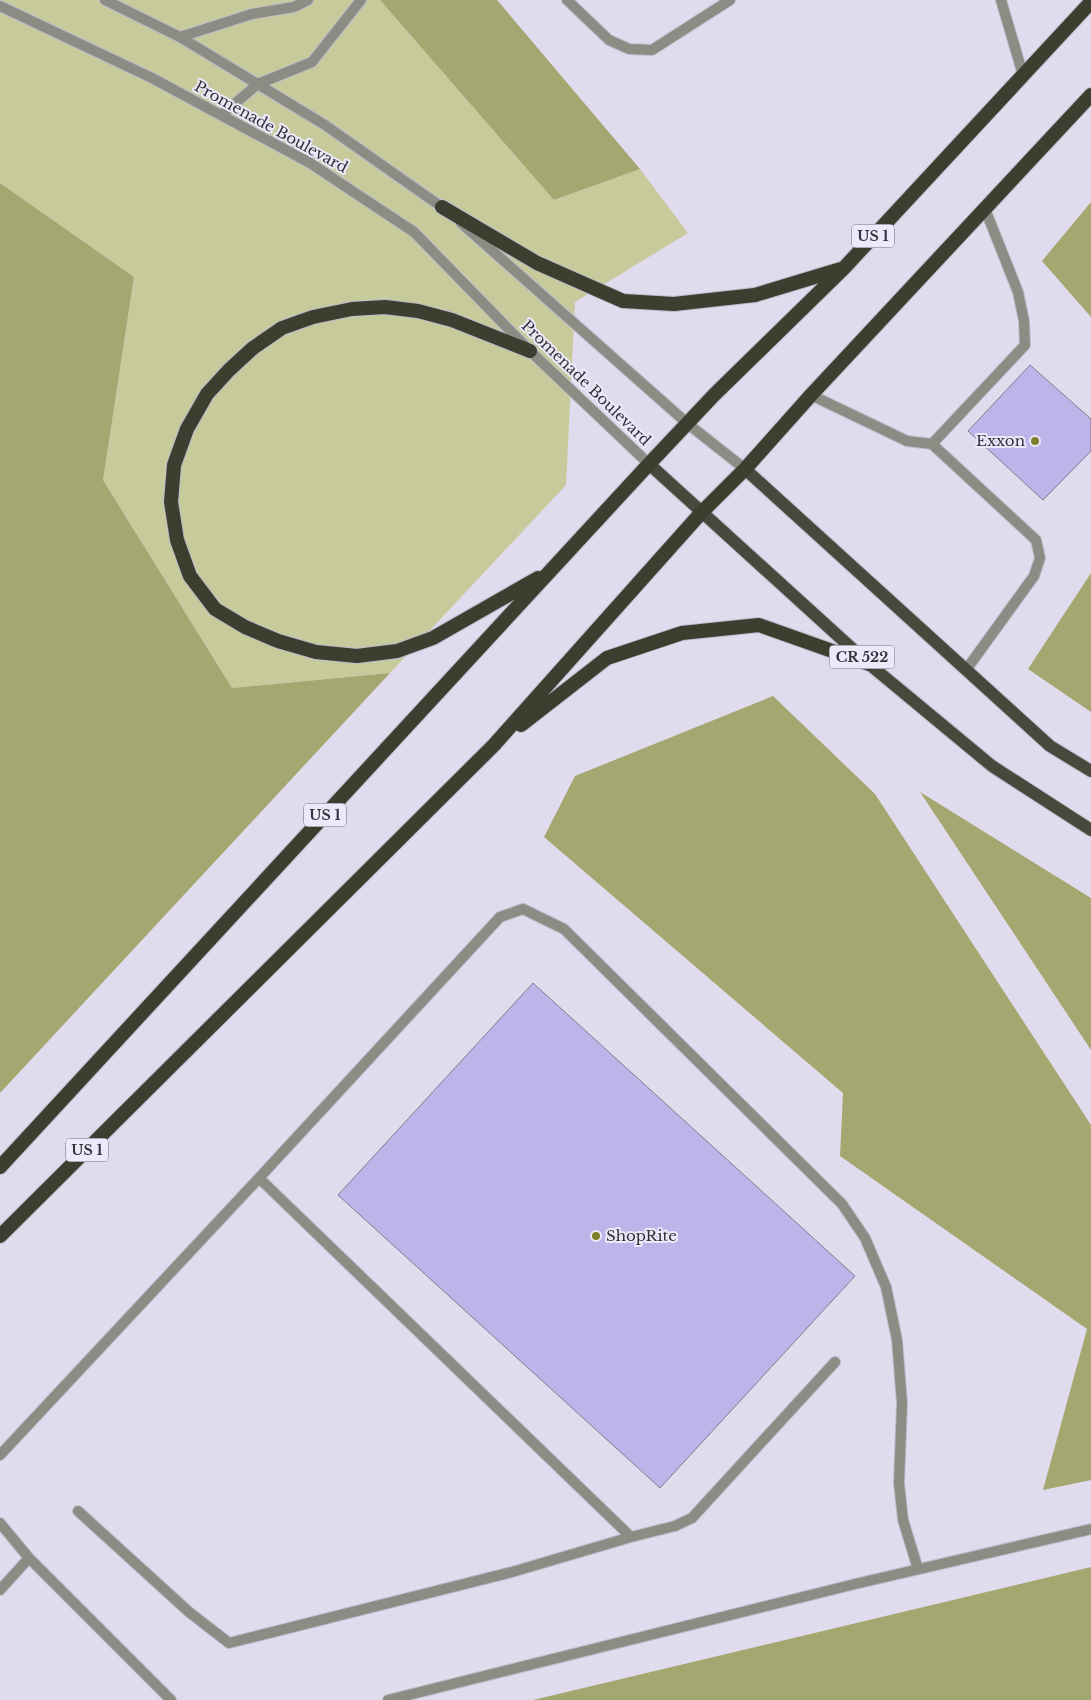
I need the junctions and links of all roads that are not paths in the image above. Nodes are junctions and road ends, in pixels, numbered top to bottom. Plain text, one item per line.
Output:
1 (105, 0) edge
2 (308, 0) edge
3 (361, 0) edge
4 (567, 0) edge
5 (730, 0) edge
6 (1001, 0) edge
7 (1091, 2) edge
8 (0, 6) edge
9 (180, 37) junction
10 (1023, 75) junction
11 (258, 84) junction
12 (1091, 95) edge
13 (220, 115) junction
14 (442, 207) junction
15 (985, 209) junction
16 (844, 268) junction
17 (530, 351) junction
18 (811, 395) junction
19 (688, 424) junction
20 (932, 444) junction
21 (648, 464) junction
22 (745, 469) junction
23 (702, 513) junction
24 (550, 572) junction
25 (869, 664) junction
26 (966, 670) junction
27 (494, 745) junction
28 (1091, 771) edge
29 (1091, 830) edge
30 (0, 1167) edge
31 (259, 1178) junction
32 (0, 1236) edge
33 (835, 1362) dead end
34 (0, 1455) edge
35 (78, 1511) dead end
36 (0, 1523) edge
37 (1091, 1529) edge
38 (631, 1537) junction
39 (29, 1558) junction
40 (918, 1569) junction
41 (0, 1590) edge
42 (171, 1700) edge
43 (388, 1700) edge

1 - 9 street, Promenade Boulevard
2 - 9 street
3 - 11 street
4 - 5 street
6 - 10 street
7 - 10 highway, US 1
8 - 13 street, Promenade Boulevard / CR 522
9 - 11 street, Promenade Boulevard
10 - 16 highway, US 1
11 - 13 street
11 - 14 street, Promenade Boulevard
12 - 15 highway, US 1
13 - 17 street, Promenade Boulevard / CR 522
14 - 16 highway
14 - 19 street, Promenade Boulevard
15 - 18 highway, US 1
15 - 20 street
16 - 19 highway, US 1
17 - 21 street, Promenade Boulevard / CR 522
17 - 24 highway
18 - 20 street
18 - 22 highway, US 1
19 - 21 highway, US 1
19 - 22 street, Promenade Boulevard
20 - 26 street
21 - 23 main road, CR 522
21 - 24 highway, US 1
22 - 23 highway, US 1
22 - 26 main road
23 - 25 main road, CR 522
23 - 27 highway, US 1
24 - 30 highway, US 1
25 - 27 highway
25 - 29 main road, CR 522
26 - 28 main road
27 - 32 highway, US 1
31 - 34 street
31 - 38 street
31 - 40 street
33 - 38 street
35 - 38 street
36 - 39 street
37 - 40 street
39 - 41 street
39 - 42 street
40 - 43 street

